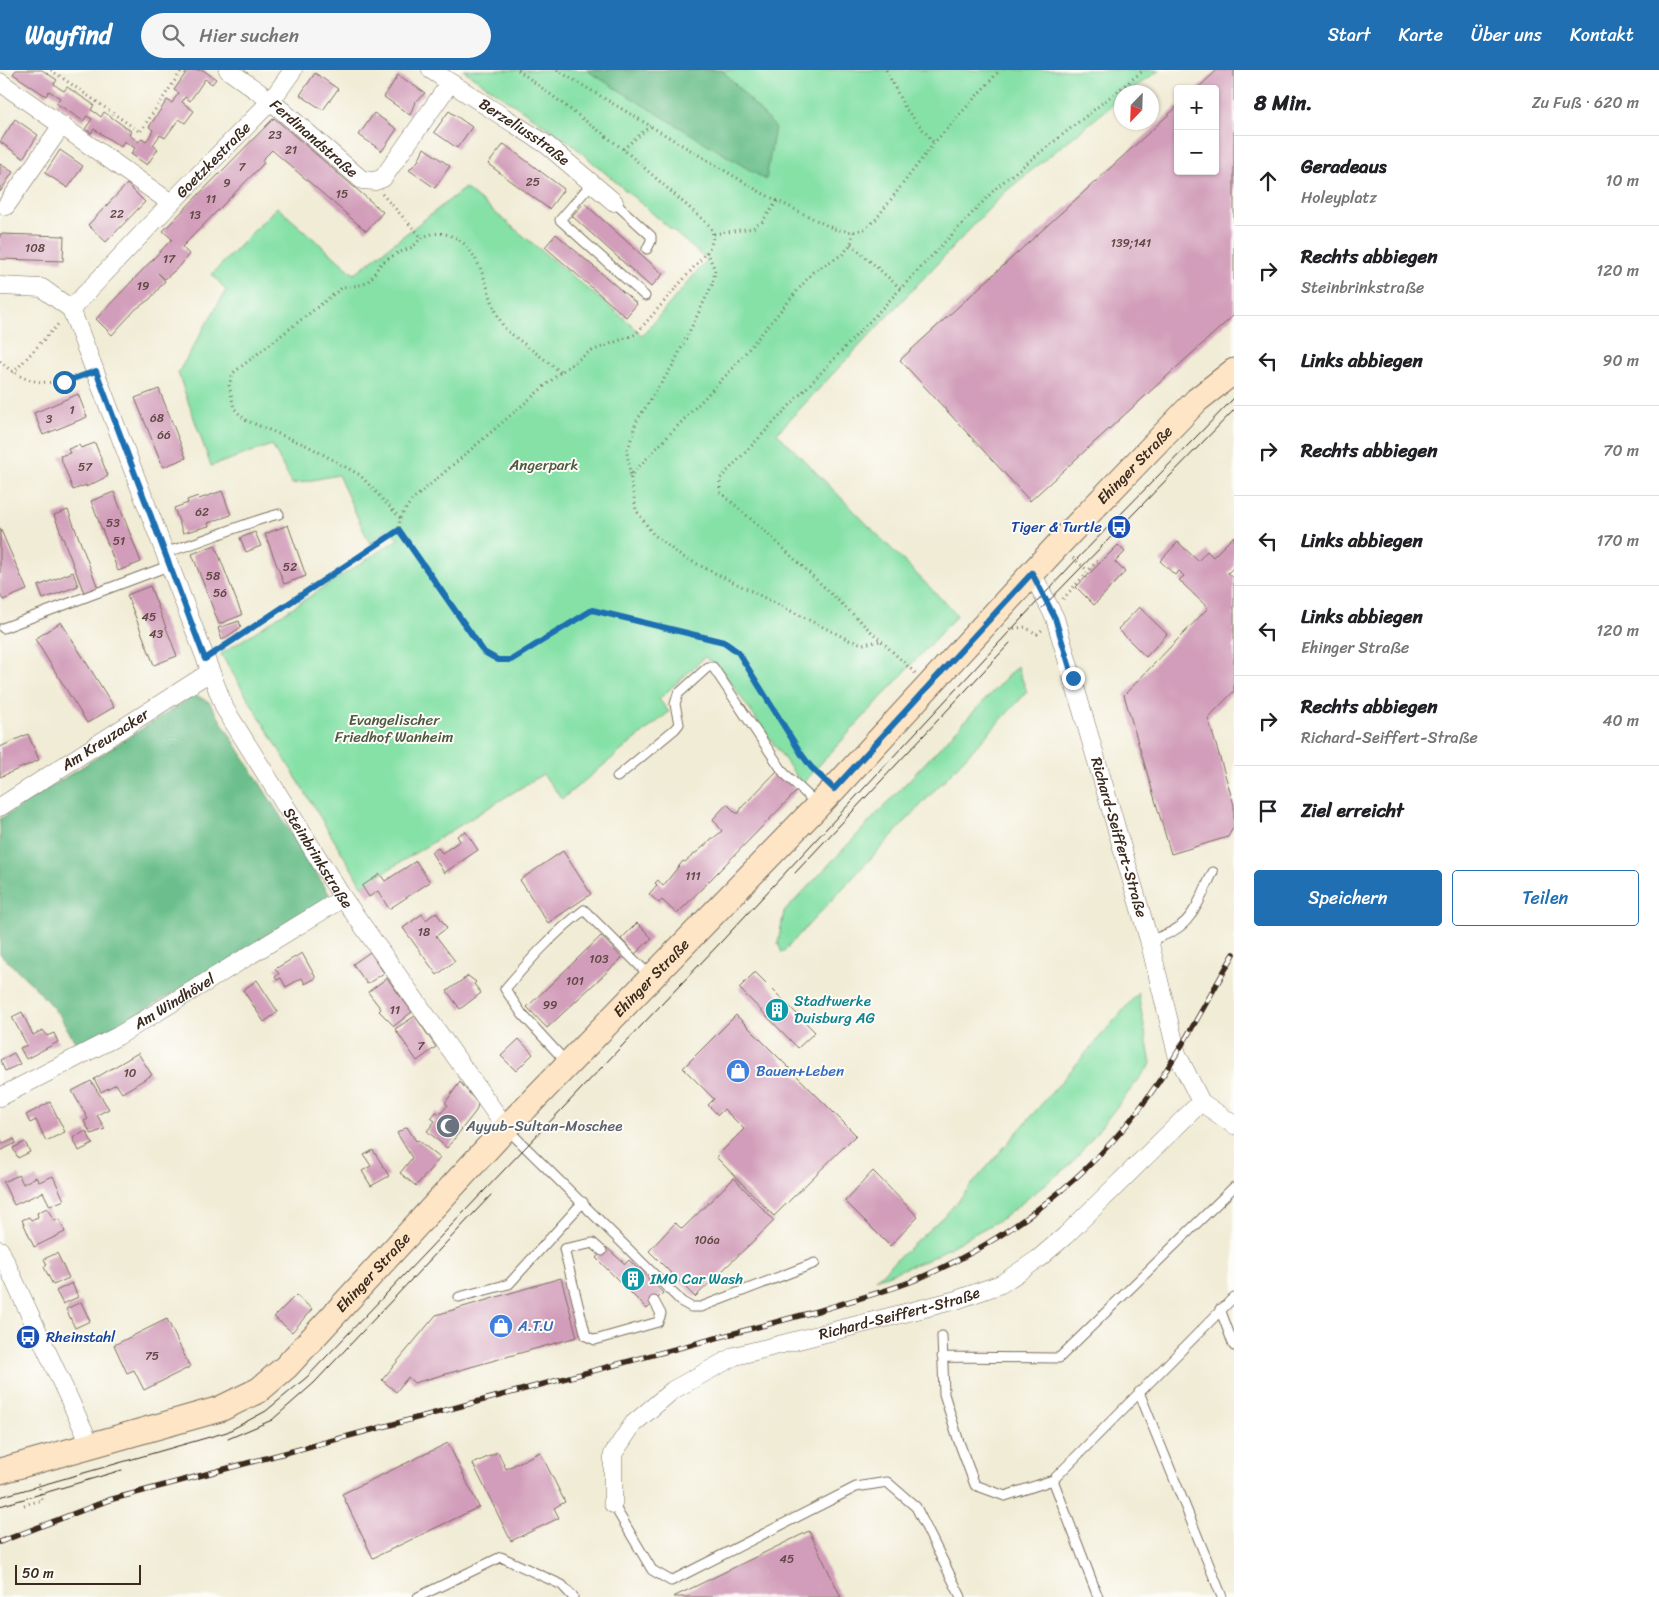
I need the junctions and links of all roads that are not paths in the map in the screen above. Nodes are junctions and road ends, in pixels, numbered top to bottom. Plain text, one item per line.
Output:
1 (228, 70) edge
2 (293, 70) edge
3 (431, 70) edge
4 (0, 82) edge
5 (450, 84) junction
6 (271, 101) junction
7 (62, 124) junction
8 (593, 182) junction
9 (171, 202) junction
10 (614, 202) joint
11 (6, 206) dead end
12 (647, 248) dead end
13 (0, 286) edge
14 (645, 296) dead end
15 (71, 309) junction
16 (1234, 371) edge
17 (279, 514) dead end
18 (168, 558) junction
19 (1032, 573) junction
20 (3, 628) dead end
21 (207, 665) junction
22 (617, 777) dead end
23 (826, 797) junction
24 (0, 807) edge
25 (1213, 872) dead end
26 (343, 898) junction
27 (1149, 940) junction
28 (652, 978) junction
29 (568, 1064) junction
30 (0, 1097) edge
31 (1201, 1102) junction
32 (1234, 1125) edge
33 (506, 1128) junction
34 (1234, 1187) edge
35 (582, 1202) junction
36 (0, 1250) edge
37 (602, 1251) dead end
38 (816, 1264) dead end
39 (459, 1297) dead end
40 (1234, 1297) edge
41 (654, 1301) dead end
42 (1220, 1309) junction
43 (942, 1336) dead end
44 (1234, 1346) edge
45 (942, 1357) junction
46 (1139, 1392) junction
47 (91, 1446) junction
48 (0, 1471) edge
49 (1052, 1480) junction
50 (613, 1504) joint
51 (418, 1597) edge
52 (573, 1597) edge
53 (961, 1597) edge
54 (1098, 1597) edge
55 (1222, 1597) edge

1 - 6 street, Ferdinandstraße
2 - 6 street, Goetzkestraße
3 - 5 street, Berzeliusstraße
4 - 7 street, Goetzkestraße
5 - 6 street, Ferdinandstraße
5 - 8 street, Berzeliusstraße
6 - 9 street, Goetzkestraße
7 - 9 street, Goetzkestraße
7 - 11 street
8 - 10 street, Berzeliusstraße
8 - 14 lane
9 - 15 street, Goetzkestraße
10 - 12 lane
13 - 15 street
15 - 18 street, Steinbrinkstraße
16 - 19 street, Ehinger Straße
17 - 18 lane
18 - 20 lane
18 - 21 street, Steinbrinkstraße
19 - 23 street, Ehinger Straße
19 - 27 street, Richard-Seiffert-Straße
21 - 24 street, Am Kreuzacker
21 - 26 street, Steinbrinkstraße
22 - 23 lane
23 - 28 street, Ehinger Straße
25 - 27 lane
26 - 30 street, Am Windhövel
26 - 33 street, Steinbrinkstraße
27 - 31 street, Richard-Seiffert-Straße
28 - 29 street, Ehinger Straße
28 - 29 lane
29 - 33 street, Ehinger Straße
31 - 32 street, Richard-Seiffert-Straße
31 - 50 street, Richard-Seiffert-Straße
33 - 35 lane
33 - 47 street, Ehinger Straße
34 - 45 lane
35 - 38 lane
35 - 39 lane
36 - 47 street
37 - 41 lane
40 - 42 lane
42 - 44 lane
42 - 46 lane
43 - 45 lane
45 - 49 lane
46 - 49 lane
46 - 55 lane
47 - 48 street, Ehinger Straße
49 - 54 lane
50 - 53 lane
51 - 52 lane

